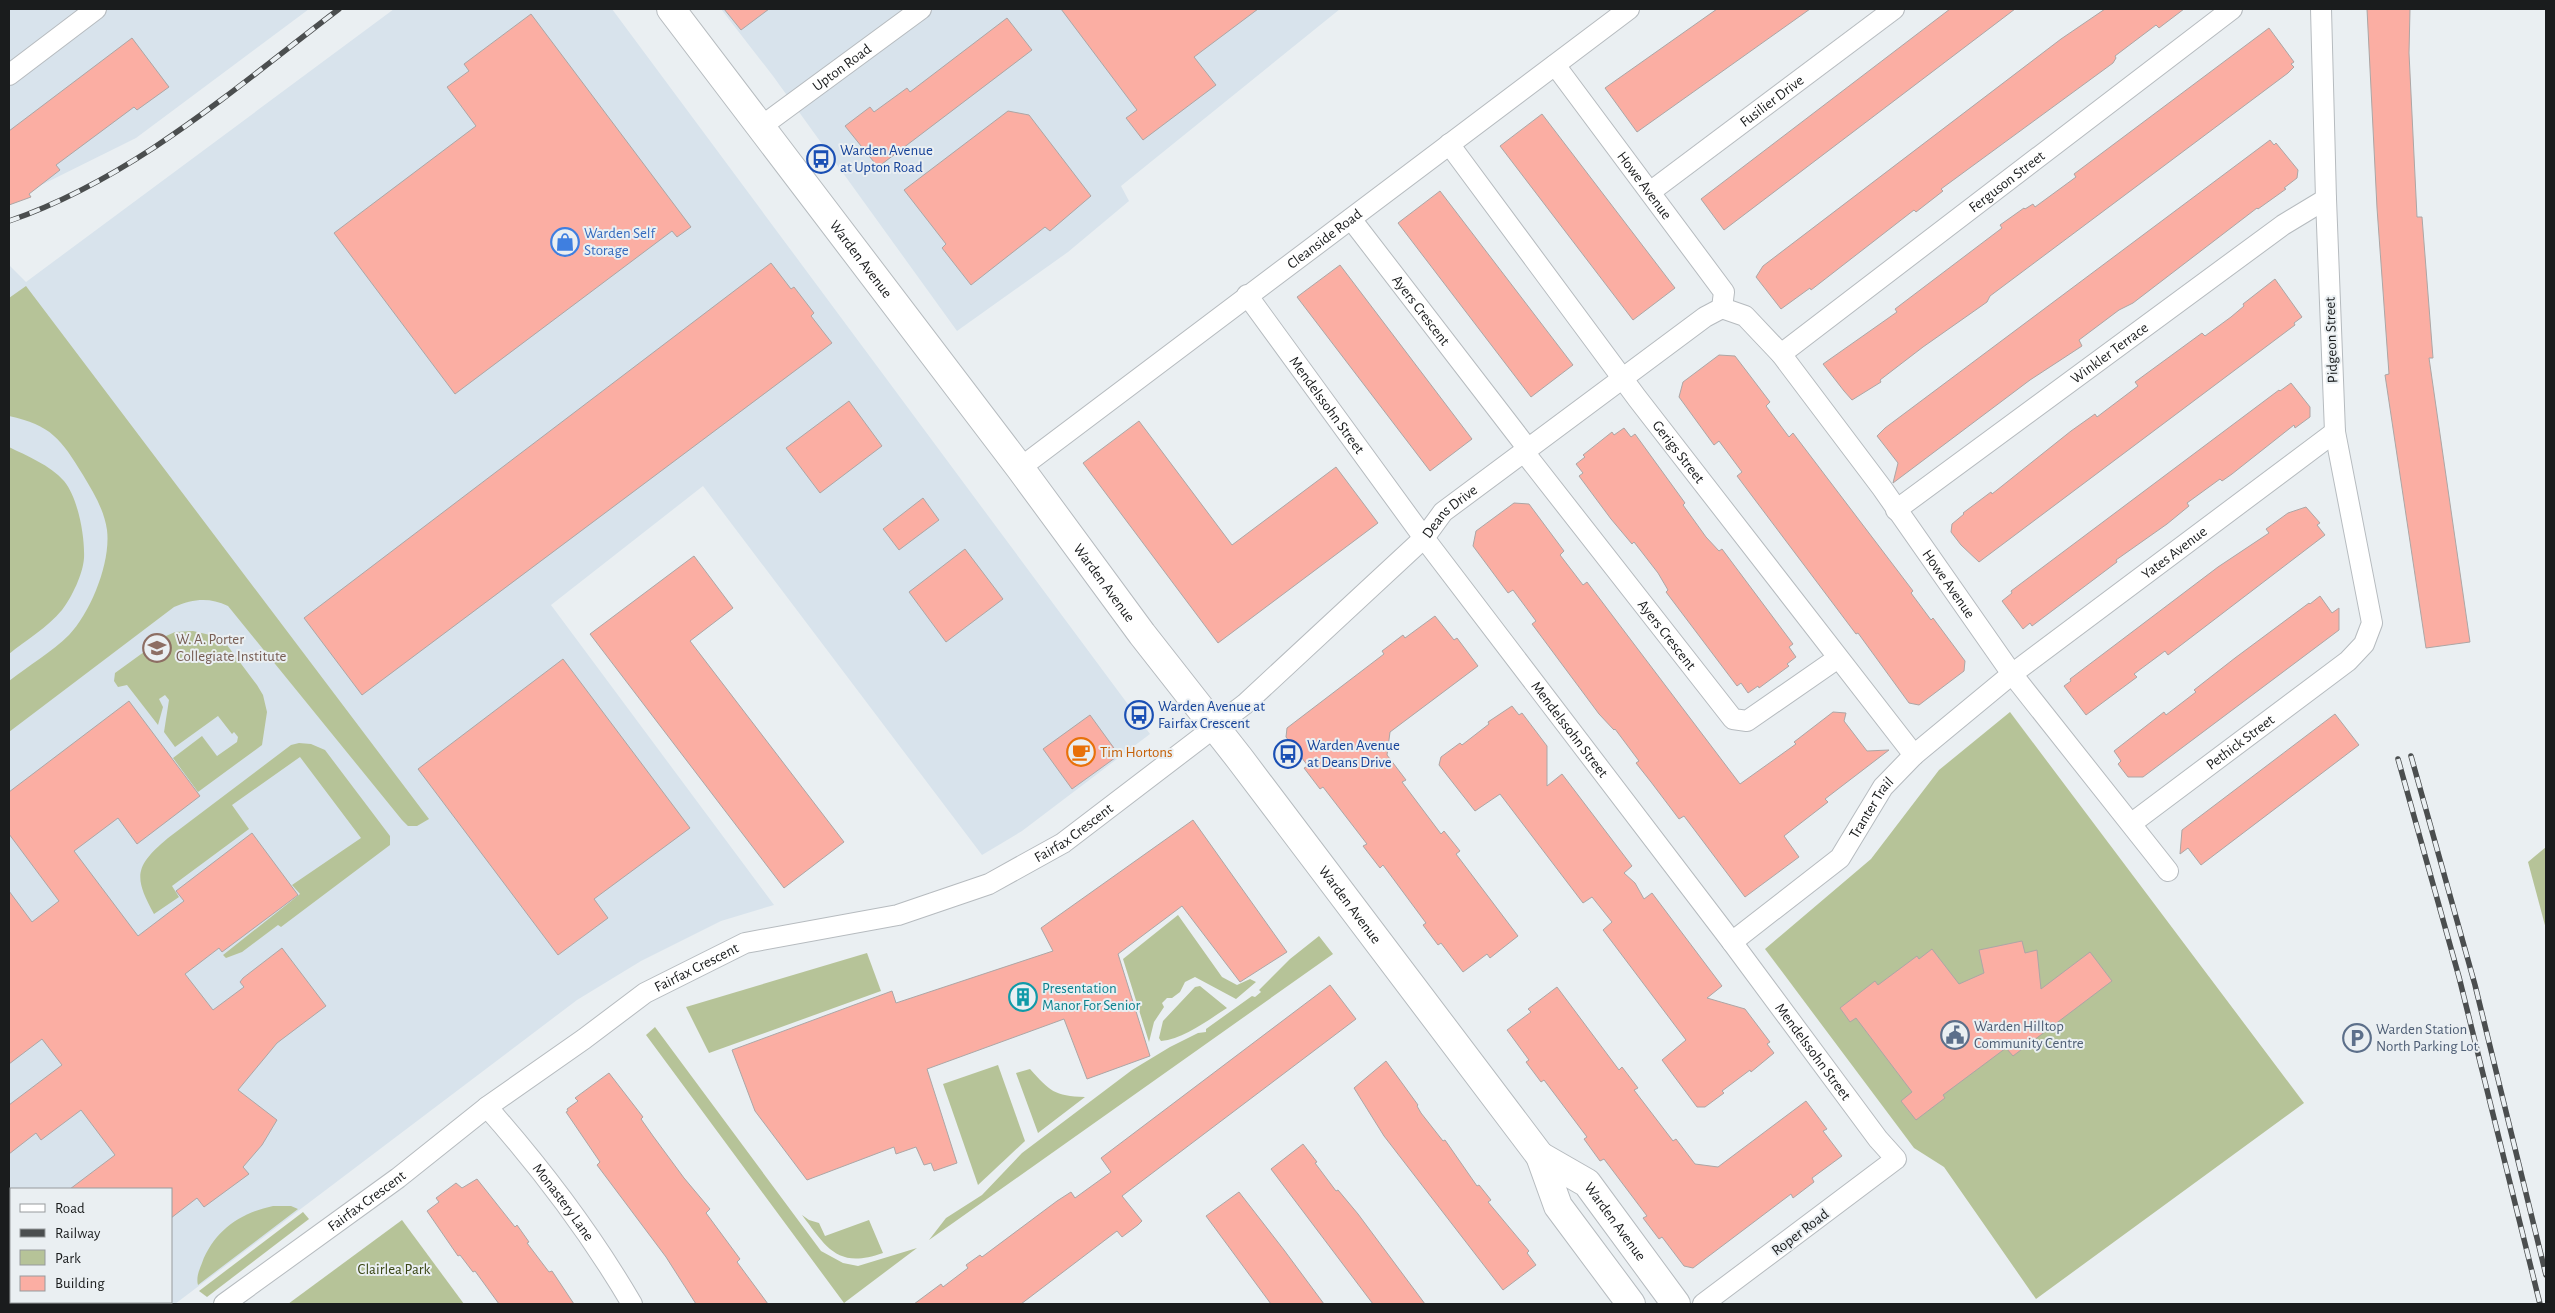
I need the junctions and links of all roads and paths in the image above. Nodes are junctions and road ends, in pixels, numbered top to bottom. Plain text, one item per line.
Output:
1 (96, 9) edge
2 (671, 9) edge
3 (921, 9) edge
4 (1629, 9) edge
5 (1894, 9) edge
6 (2232, 9) edge
7 (2321, 9) edge
8 (1555, 65) junction
9 (9, 75) edge
10 (762, 126) junction
11 (1449, 144) junction
12 (1650, 192) junction
13 (2326, 199) junction
14 (1351, 218) junction
15 (1248, 295) junction
16 (1714, 313) junction
17 (1781, 354) junction
18 (1623, 378) junction
19 (2335, 432) junction
20 (1526, 450) junction
21 (1020, 468) junction
22 (1896, 510) junction
23 (1424, 538) junction
24 (1838, 658) junction
25 (2348, 661) joint
26 (2012, 674) junction
27 (1215, 728) junction
28 (1914, 755) junction
29 (2132, 824) junction
30 (2168, 871) dead end
31 (1732, 942) junction
32 (487, 1107) junction
33 (1540, 1156) junction
34 (1896, 1159) joint
35 (224, 1304) edge
36 (632, 1304) edge
37 (1631, 1304) edge
38 (1676, 1304) edge
39 (1703, 1304) edge

1 - 9 street
2 - 10 main road, Warden Avenue
3 - 10 street, Upton Road
4 - 8 street, Cleanside Road
5 - 12 street, Fusilier Drive
6 - 17 street, Ferguson Street
7 - 13 street, Pidgeon Street
8 - 11 street, Cleanside Road
8 - 12 street, Howe Avenue
10 - 21 main road, Warden Avenue
11 - 14 street, Cleanside Road
11 - 18 street, Gerigs Street
12 - 16 street, Howe Avenue
13 - 19 street, Pidgeon Street
13 - 22 street, Winkler Terrace
14 - 15 street, Cleanside Road
14 - 20 street, Ayers Crescent
15 - 21 street, Cleanside Road
15 - 23 street, Mendelssohn Street
16 - 17 street, Howe Avenue
16 - 18 street, Deans Drive
17 - 22 street, Howe Avenue
18 - 20 street, Deans Drive
18 - 24 street, Gerigs Street
19 - 25 street, Pidgeon Street
19 - 26 street, Yates Avenue
20 - 23 street, Deans Drive
20 - 24 street, Ayers Crescent
21 - 27 main road, Warden Avenue
22 - 26 street, Howe Avenue
23 - 27 street, Deans Drive
23 - 31 street, Mendelssohn Street
24 - 28 street, Gerigs Street
25 - 29 street, Pethick Street
26 - 28 street, Tranter Trail
26 - 29 street, Howe Avenue
27 - 32 street, Fairfax Crescent
27 - 33 main road, Warden Avenue
28 - 31 street, Tranter Trail
29 - 30 street, Howe Avenue
31 - 34 street, Mendelssohn Street
32 - 35 street, Fairfax Crescent
32 - 36 street, Monastery Lane
33 - 37 main road, Warden Avenue
33 - 38 main road, Warden Avenue
34 - 39 street, Roper Road

